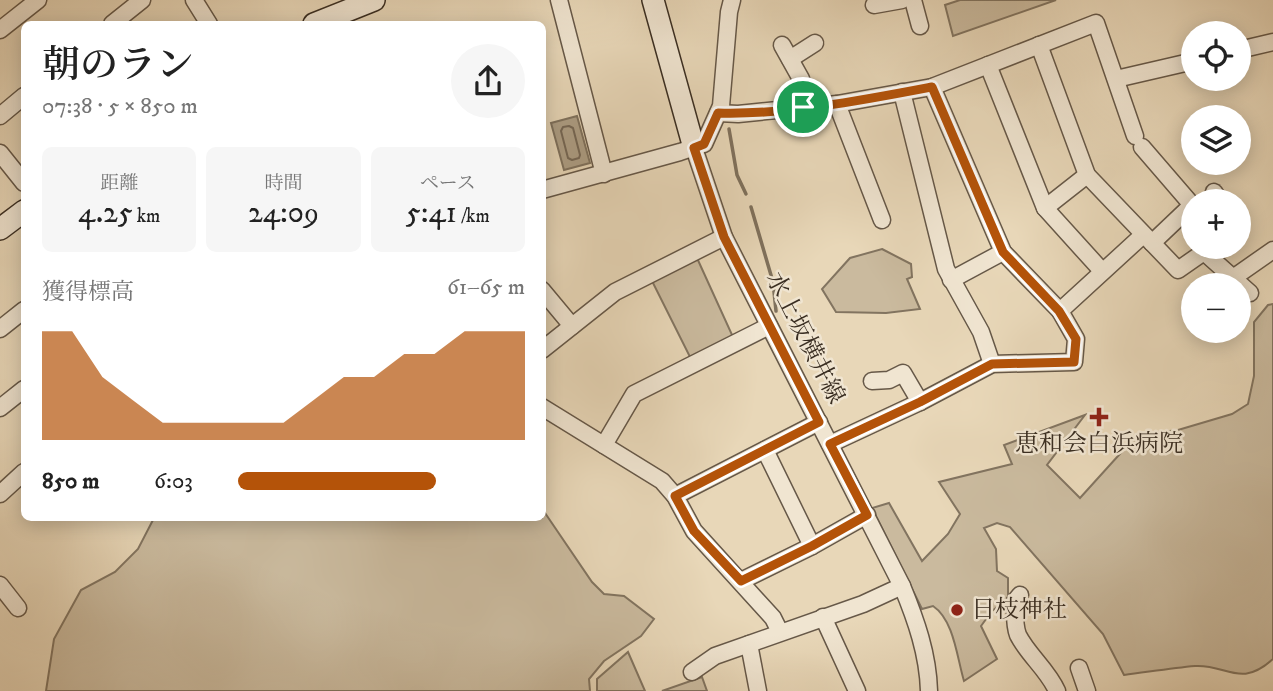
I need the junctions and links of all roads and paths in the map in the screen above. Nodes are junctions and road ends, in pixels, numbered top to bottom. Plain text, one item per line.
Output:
1 (38, 0) edge
2 (142, 0) edge
3 (194, 0) edge
4 (374, 0) edge
5 (559, 0) edge
6 (653, 0) edge
7 (732, 0) edge
8 (902, 0) edge
9 (913, 0) edge
10 (345, 5) edge
11 (874, 5) dead end
12 (19, 6) edge
13 (116, 21) edge
14 (207, 21) edge
15 (319, 21) edge
16 (920, 26) dead end
17 (0, 30) edge
18 (1273, 42) edge
19 (815, 43) dead end
20 (1040, 45) junction
21 (1251, 47) edge
22 (1181, 64) edge
23 (988, 65) junction
24 (1116, 79) junction
25 (932, 87) junction
26 (902, 93) junction
27 (21, 99) edge
28 (837, 104) junction
29 (803, 107) junction
30 (718, 113) junction
31 (0, 117) edge
32 (694, 148) junction
33 (0, 153) edge
34 (604, 174) junction
35 (1087, 175) junction
36 (21, 179) edge
37 (546, 189) edge
38 (1045, 208) junction
39 (21, 213) edge
40 (882, 220) dead end
41 (0, 229) edge
42 (724, 237) junction
43 (1147, 239) junction
44 (1273, 250) edge
45 (1003, 252) junction
46 (1193, 259) edge
47 (1216, 259) edge
48 (1102, 271) junction
49 (1229, 273) edge
50 (1240, 273) edge
51 (951, 279) junction
52 (546, 295) edge
53 (1059, 311) junction
54 (21, 312) edge
55 (572, 326) junction
56 (769, 326) junction
57 (0, 329) edge
58 (546, 347) edge
59 (992, 364) junction
60 (872, 382) dead end
61 (21, 391) edge
62 (920, 402) junction
63 (0, 408) edge
64 (546, 409) edge
65 (819, 422) junction
66 (830, 444) junction
67 (604, 445) junction
68 (765, 450) junction
69 (21, 475) edge
70 (0, 494) edge
71 (675, 496) junction
72 (867, 515) junction
73 (812, 546) junction
74 (741, 581) junction
75 (902, 586) junction
76 (1020, 595) dead end
77 (823, 617) junction
78 (780, 632) junction
79 (749, 643) junction
80 (1079, 668) dead end
81 (692, 672) dead end
82 (758, 691) edge
83 (857, 691) edge
84 (929, 691) edge
85 (1057, 691) edge
86 (1087, 691) edge

1 - 12 street
2 - 13 street
3 - 14 street
4 - 10 street
5 - 34 street
6 - 32 street, 水上坂横井線
7 - 30 street
8 - 11 street
9 - 16 street
10 - 15 street
12 - 17 street
18 - 21 street
19 - 29 street
20 - 23 street
20 - 24 street
20 - 35 street
22 - 24 street
23 - 25 street
23 - 38 street
24 - 43 street
25 - 26 street
25 - 45 street
26 - 28 street
26 - 51 street
27 - 31 street
28 - 29 street
28 - 40 street
29 - 30 street
30 - 32 street
32 - 34 street
32 - 42 street, 水上坂横井線
33 - 36 street
34 - 37 street
35 - 38 street
35 - 43 street
38 - 48 street
39 - 41 street
42 - 55 street
42 - 56 street, 水上坂横井線
43 - 46 street
43 - 48 street
44 - 50 street
45 - 51 street
45 - 53 street
47 - 49 street
48 - 53 street
51 - 59 street
52 - 55 street
53 - 59 street
54 - 57 street
55 - 58 street
56 - 65 street, 水上坂横井線
56 - 67 street
59 - 62 street
60 - 62 street
61 - 63 street
62 - 66 street
64 - 67 street
65 - 66 street, 水上坂横井線
65 - 68 street
66 - 72 street, 水上坂横井線
67 - 71 street
68 - 71 street
68 - 73 street
69 - 70 street
71 - 74 street
72 - 73 street
72 - 75 street, 水上坂横井線
73 - 74 street
74 - 78 street
75 - 77 street
75 - 84 street, 水上坂横井線
76 - 85 street
77 - 78 street
77 - 83 street
78 - 79 street
79 - 81 street
79 - 82 street
80 - 86 street

